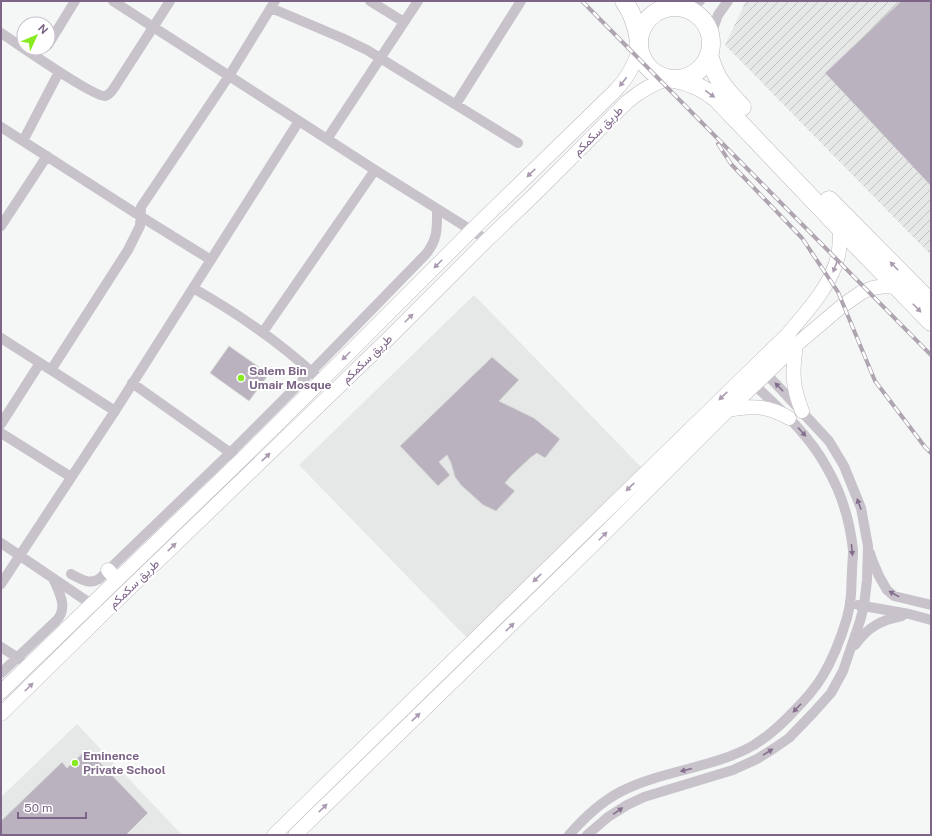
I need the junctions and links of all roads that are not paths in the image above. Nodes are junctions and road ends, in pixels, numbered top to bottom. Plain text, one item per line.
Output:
1 (75, 1) edge
2 (113, 1) edge
3 (170, 1) edge
4 (370, 1) edge
5 (418, 1) edge
6 (521, 1) edge
7 (624, 1) edge
8 (653, 1) edge
9 (700, 1) edge
10 (728, 1) edge
11 (273, 4) edge
12 (676, 8) junction
13 (404, 22) junction
14 (154, 27) junction
15 (56, 32) edge
16 (1, 33) edge
17 (639, 44) junction
18 (710, 46) junction
19 (39, 58) joint
20 (380, 58) junction
21 (59, 72) junction
22 (229, 76) junction
23 (672, 79) junction
24 (456, 104) junction
25 (299, 121) junction
26 (1, 127) edge
27 (327, 139) junction
28 (23, 141) junction
29 (518, 143) dead end
30 (47, 156) junction
31 (375, 170) junction
32 (437, 210) junction
33 (140, 216) junction
34 (1, 226) edge
35 (840, 228) junction
36 (472, 230) junction
37 (487, 240) junction
38 (211, 260) junction
39 (896, 287) junction
40 (193, 288) junction
41 (931, 303) edge
42 (931, 322) edge
43 (262, 332) junction
44 (1, 338) edge
45 (796, 345) junction
46 (40, 363) junction
47 (756, 364) junction
48 (51, 370) junction
49 (766, 374) junction
50 (317, 376) junction
51 (744, 376) junction
52 (132, 383) junction
53 (755, 385) junction
54 (115, 410) junction
55 (728, 410) junction
56 (796, 415) junction
57 (1, 424) edge
58 (1, 433) edge
59 (236, 456) junction
60 (70, 477) junction
61 (1, 543) edge
62 (868, 546) junction
63 (20, 555) junction
64 (71, 574) dead end
65 (113, 575) junction
66 (53, 578) junction
67 (1, 584) edge
68 (850, 603) junction
69 (92, 604) junction
70 (931, 605) edge
71 (864, 606) junction
72 (104, 613) junction
73 (909, 614) junction
74 (931, 620) edge
75 (1, 647) edge
76 (850, 652) junction
77 (17, 658) junction
78 (29, 665) junction
79 (1, 672) edge
80 (1, 692) edge
81 (1, 714) edge
82 (274, 835) edge
83 (295, 835) edge
84 (569, 835) edge
85 (587, 835) edge

1 - 15 street
2 - 14 street
3 - 14 street
4 - 13 street
5 - 13 street
6 - 24 street
7 - 17 highway
8 - 12 highway
9 - 12 street
10 - 18 street
11 - 20 street
11 - 22 street
12 - 17 highway
12 - 18 highway
13 - 20 street
14 - 21 street
14 - 22 street
16 - 19 street
17 - 23 highway
17 -> 36 main road, طريق سكمكم
18 - 23 highway
41 -> 18 highway
19 - 21 street
20 - 24 street
20 - 27 street
21 - 28 street
22 - 25 street
22 - 33 street
23 -> 35 highway
23 - 37 main road, طريق سكمكم
24 - 29 street
25 - 27 street
25 - 38 street
26 - 28 street
27 - 31 street
28 - 30 street
30 - 33 street
30 - 34 street
31 - 32 street
31 - 43 street
32 - 36 street
32 - 50 street
33 - 38 street
33 - 48 street
35 - 39 highway
35 -> 47 main road
36 - 37 street
36 -> 50 main road, طريق سكمكم
72 -> 37 main road, طريق سكمكم
38 - 40 street
39 -> 42 highway
39 - 45 main road
40 - 43 street
40 - 52 street
43 - 50 street
44 - 46 street
45 - 49 main road
45 - 56 main road
46 - 48 street
46 - 57 street
47 - 49 street
47 - 51 main road
48 - 54 street
49 - 53 main road
56 -> 49 street
50 - 59 main road, طريق سكمكم
51 - 53 street
51 -> 82 main road
52 - 54 street
52 - 59 street
53 - 55 main road
53 - 56 street
54 - 60 street
55 - 56 main road
83 -> 55 main road
62 -> 56 street
56 -> 68 street
58 - 60 street
59 - 65 main road, طريق سكمكم
60 - 63 street
61 - 63 street
70 -> 62 street
62 - 71 street
63 - 66 street
63 - 67 street
64 - 65 street
65 - 69 main road, طريق سكمكم
66 - 69 street
66 - 77 street
68 - 71 street
68 -> 84 street
69 - 72 street
69 - 78 main road, طريق سكمكم
71 - 73 street
71 - 76 street
81 -> 72 main road, طريق سكمكم
73 - 74 street
73 - 76 street
75 - 77 street
85 -> 76 street
77 - 78 street
77 - 79 street
78 - 80 main road, طريق سكمكم

